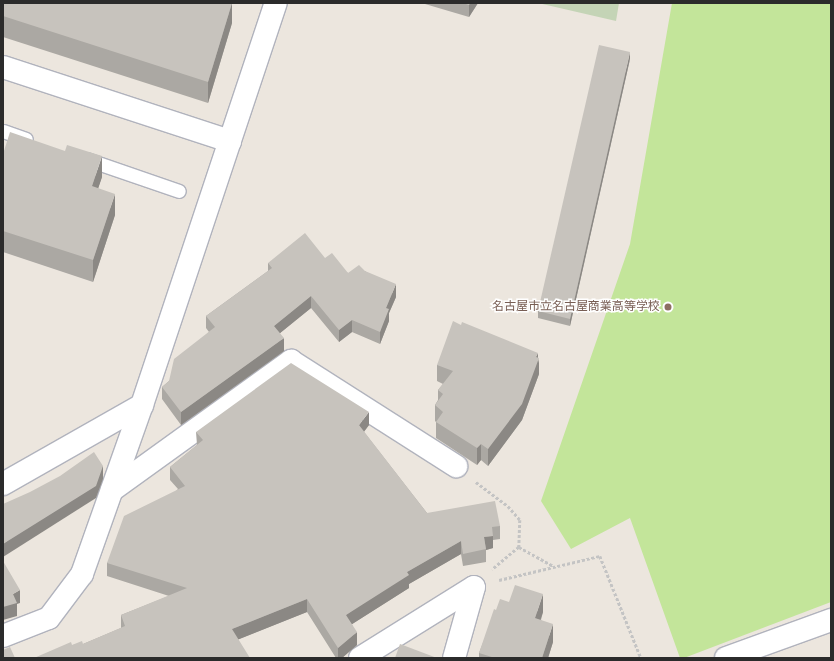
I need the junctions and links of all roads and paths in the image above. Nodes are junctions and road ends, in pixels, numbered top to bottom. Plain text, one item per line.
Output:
1 (276, 3) edge
2 (3, 67) edge
3 (3, 131) edge
4 (230, 141) junction
5 (40, 143) edge
6 (76, 156) edge
7 (179, 191) dead end
8 (142, 405) junction
9 (456, 466) joint
10 (3, 484) edge
11 (112, 490) junction
12 (519, 547) junction
13 (554, 567) junction
14 (474, 586) junction
15 (831, 620) edge
16 (3, 636) edge
17 (360, 658) edge
18 (454, 658) edge
19 (641, 658) edge
20 (726, 658) edge

1 - 4 street
2 - 4 street
3 - 5 lane
4 - 8 street
6 - 7 lane
8 - 10 street
8 - 11 street
9 - 11 street
9 - 12 path
11 - 16 street
12 - 13 path
12 - 14 path
13 - 14 path
13 - 19 path
14 - 17 street
14 - 18 street
15 - 20 street

